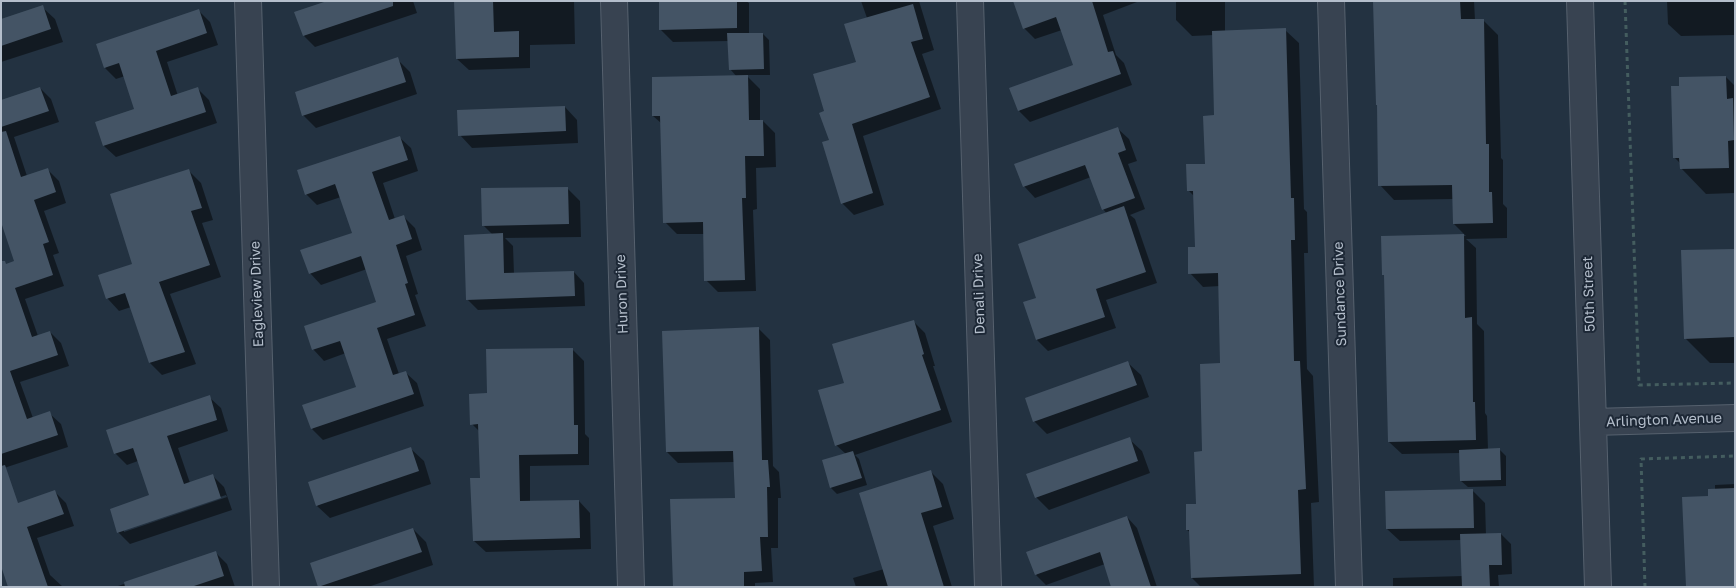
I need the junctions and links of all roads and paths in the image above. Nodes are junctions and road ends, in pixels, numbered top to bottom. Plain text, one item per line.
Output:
1 (248, 1) edge
2 (614, 1) edge
3 (970, 1) edge
4 (1331, 1) edge
5 (1580, 1) edge
6 (1625, 1) edge
7 (1735, 383) edge
8 (1735, 418) edge
9 (1593, 422) junction
10 (1735, 456) edge
11 (266, 587) edge
12 (631, 587) edge
13 (988, 587) edge
14 (1349, 587) edge
15 (1598, 587) edge
16 (1645, 587) edge

1 - 11 street, Eagleview Drive
2 - 12 street, Huron Drive
3 - 13 street, Denali Drive
4 - 14 street, Sundance Drive
5 - 9 street, 50th Street
6 - 7 path
8 - 9 street, Arlington Avenue
9 - 15 street, 50th Street
10 - 16 path

